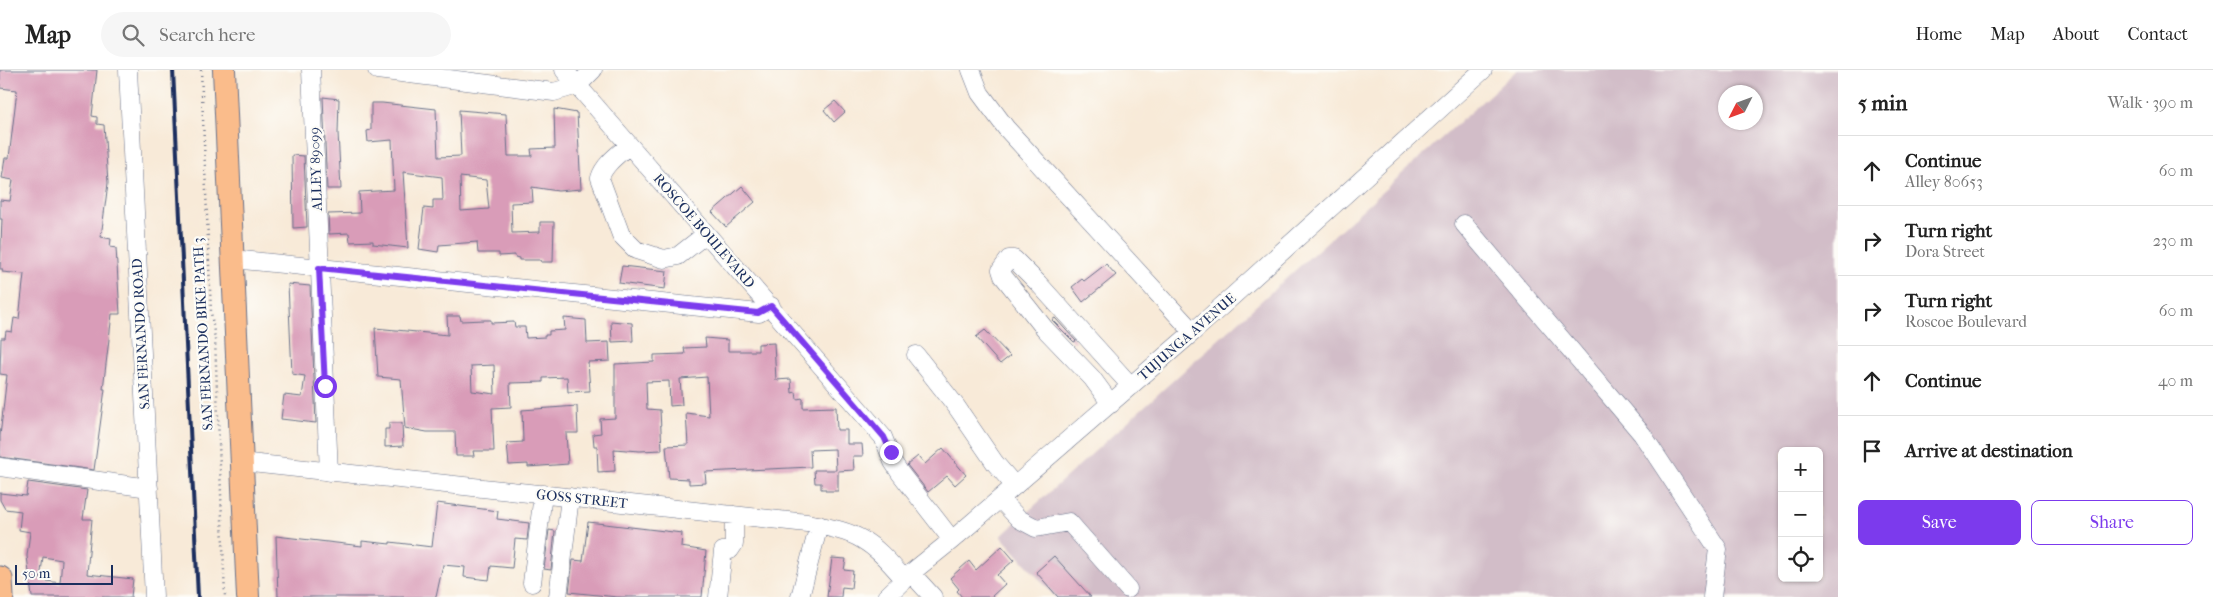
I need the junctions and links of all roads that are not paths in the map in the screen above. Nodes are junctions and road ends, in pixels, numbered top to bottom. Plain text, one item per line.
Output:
1 (128, 70) edge
2 (224, 70) edge
3 (311, 70) edge
4 (377, 70) edge
5 (564, 70) edge
6 (593, 70) edge
7 (971, 70) edge
8 (1483, 70) edge
9 (578, 85) junction
10 (629, 145) junction
11 (1464, 224) dead end
12 (706, 234) junction
13 (234, 259) junction
14 (319, 268) junction
15 (771, 306) junction
16 (1193, 332) junction
17 (916, 355) dead end
18 (1131, 386) junction
19 (1111, 404) junction
20 (241, 462) junction
21 (0, 467) edge
22 (329, 472) junction
23 (1014, 486) junction
24 (149, 488) junction
25 (543, 494) junction
26 (570, 497) junction
27 (1000, 499) junction
28 (734, 515) junction
29 (819, 525) junction
30 (952, 540) junction
31 (908, 576) junction
32 (0, 579) edge
33 (532, 583) dead end
34 (1128, 589) dead end
35 (1, 597) edge
36 (154, 597) edge
37 (248, 597) edge
38 (558, 597) edge
39 (718, 597) edge
40 (800, 597) edge
41 (886, 597) edge
42 (933, 597) edge
43 (1712, 597) edge

1 - 24 street, SAN FERNANDO ROAD
2 - 13 main road
3 - 14 street, ALLEY 89099
4 - 9 street
5 - 9 street, ROSCOE BOULEVARD
6 - 9 street
7 - 16 street
8 - 16 street, TUJUNGA AVENUE
9 - 10 street, ROSCOE BOULEVARD
10 - 12 street, ROSCOE BOULEVARD
10 - 12 street
11 - 43 street
12 - 15 street, ROSCOE BOULEVARD
13 - 14 street
13 - 20 main road
14 - 15 street
14 - 22 street, ALLEY 89099
15 - 30 street, ROSCOE BOULEVARD
16 - 18 street, TUJUNGA AVENUE
17 - 23 street
18 - 19 street, TUJUNGA AVENUE
18 - 19 street
19 - 23 street, TUJUNGA AVENUE
20 - 22 street, GOSS STREET
20 - 37 main road
21 - 24 street
22 - 25 street, GOSS STREET
23 - 27 street, TUJUNGA AVENUE
24 - 36 street, SAN FERNANDO ROAD
25 - 26 street, GOSS STREET
25 - 33 street
26 - 28 street, GOSS STREET
26 - 38 street
27 - 30 street, TUJUNGA AVENUE
27 - 34 street
28 - 29 street, GOSS STREET
28 - 39 street
29 - 31 street, GOSS STREET
29 - 40 street
30 - 31 street, TUJUNGA AVENUE
31 - 41 street, TUJUNGA AVENUE
31 - 42 street, GOSS STREET
32 - 35 highway

